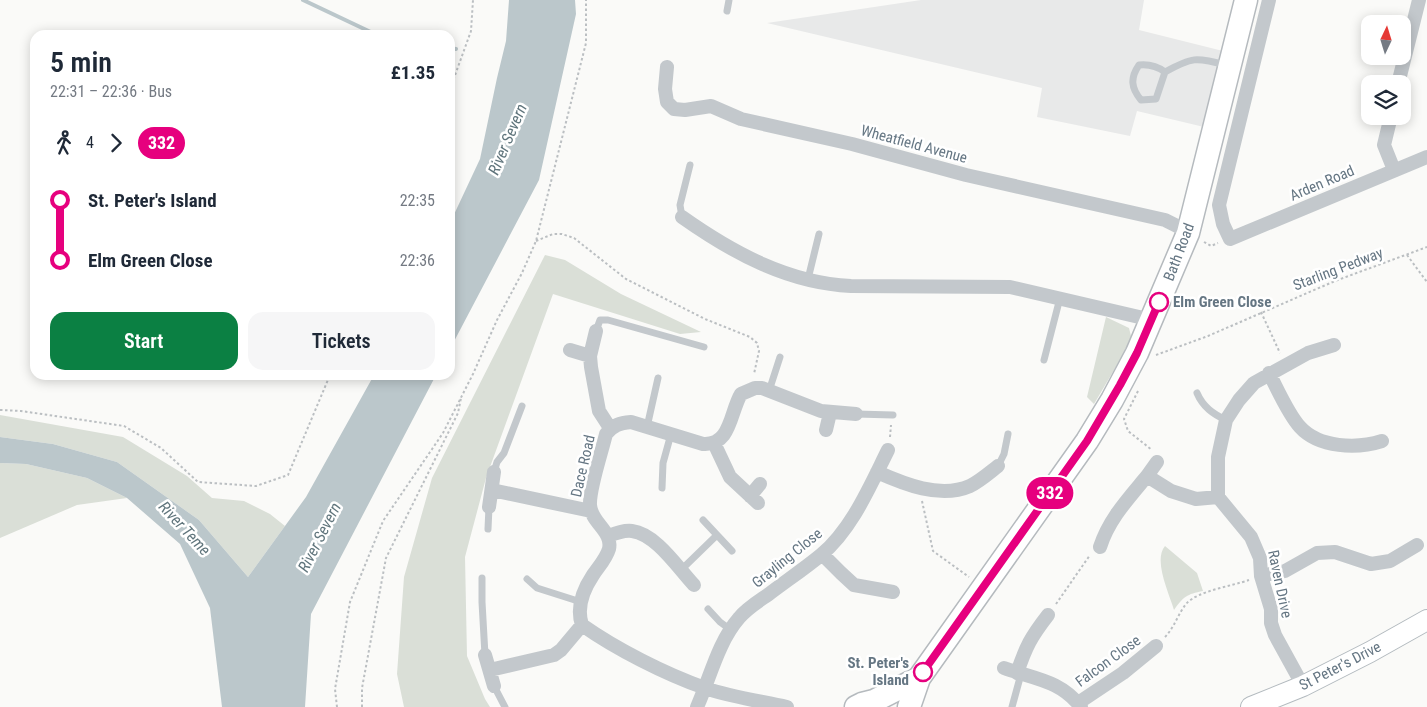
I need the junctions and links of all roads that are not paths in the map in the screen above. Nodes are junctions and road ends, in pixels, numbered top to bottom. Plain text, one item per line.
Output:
1 (729, 0) edge
2 (1246, 0) edge
3 (1268, 0) edge
4 (1419, 0) edge
5 (727, 12) dead end
6 (1229, 66) junction
7 (667, 67) dead end
8 (1164, 72) junction
9 (1400, 75) edge
10 (1389, 125) edge
11 (1427, 157) edge
12 (690, 165) dead end
13 (1394, 170) junction
14 (682, 217) joint
15 (1188, 233) junction
16 (819, 234) dead end
17 (808, 280) junction
18 (1060, 298) junction
19 (1152, 320) junction
20 (596, 330) joint
21 (1334, 345) dead end
22 (704, 347) dead end
23 (570, 350) dead end
24 (590, 356) junction
25 (780, 357) dead end
26 (1044, 360) dead end
27 (1269, 373) junction
28 (658, 378) dead end
29 (762, 390) junction
30 (1197, 393) dead end
31 (522, 406) dead end
32 (830, 413) junction
33 (856, 414) joint
34 (893, 416) road end
35 (1226, 420) junction
36 (647, 427) junction
37 (610, 428) junction
38 (826, 430) dead end
39 (671, 434) junction
40 (1008, 434) dead end
41 (1382, 440) dead end
42 (714, 443) junction
43 (888, 450) road end
44 (1157, 462) road end
45 (998, 466) joint
46 (494, 472) joint
47 (877, 472) junction
48 (1147, 476) junction
49 (760, 484) dead end
50 (662, 488) dead end
51 (492, 490) junction
52 (1218, 497) junction
53 (489, 507) joint
54 (591, 510) junction
55 (703, 520) dead end
56 (488, 528) dead end
57 (717, 535) junction
58 (609, 536) junction
59 (1417, 545) dead end
60 (1100, 547) road end
61 (732, 551) dead end
62 (822, 554) junction
63 (680, 570) junction
64 (1261, 576) junction
65 (482, 578) dead end
66 (527, 579) dead end
67 (694, 585) dead end
68 (893, 592) dead end
69 (581, 602) junction
70 (708, 609) dead end
71 (1048, 615) road end
72 (1427, 620) edge
73 (582, 625) junction
74 (731, 630) junction
75 (1156, 646) road end
76 (485, 656) joint
77 (490, 670) junction
78 (1014, 672) junction
79 (919, 678) junction
80 (494, 686) joint
81 (1302, 686) junction
82 (706, 688) junction
83 (756, 704) edge
84 (875, 705) edge
85 (1080, 705) edge
86 (505, 707) edge
87 (697, 707) edge
88 (788, 707) edge
89 (909, 707) edge
90 (1012, 707) edge
91 (1252, 707) edge

1 - 5 lane
2 - 6 main road, Bath Road
3 - 13 street, Arden Road
4 - 9 street
6 - 8 lane
6 - 15 main road, Bath Road
7 - 15 street, Wheatfield Avenue
8 - 8 lane
10 - 13 street
11 - 13 street, Arden Road
12 - 14 lane
14 - 17 street
15 - 19 main road, Bath Road
16 - 17 lane
17 - 18 street
18 - 19 street
18 - 26 lane
19 - 79 main road, Bath Road
20 - 22 lane
20 - 24 street
21 - 27 street
23 - 24 street
24 - 37 street
25 - 29 lane
27 - 35 street
27 - 41 street
28 - 36 lane
29 - 32 street
29 - 42 street
30 - 35 lane
31 - 46 lane
32 - 33 street
32 - 38 street
33 - 34 lane
35 - 52 street
36 - 37 street, Dace Road
36 - 39 street, Dace Road
37 - 54 street, Dace Road
39 - 42 street, Dace Road
39 - 50 lane
40 - 45 lane
42 - 49 street
43 - 47 street, Grayling Close
44 - 48 street
45 - 47 street
46 - 51 street
47 - 62 street, Grayling Close
48 - 52 street
48 - 60 street
51 - 53 street
51 - 54 street
52 - 64 street, Raven Drive
53 - 56 lane
54 - 58 street, Dace Road
55 - 57 lane
57 - 61 lane
57 - 63 lane
58 - 63 street
58 - 69 street
59 - 64 street
62 - 68 street
62 - 74 street, Grayling Close
63 - 67 street
64 - 81 street, Raven Drive
65 - 76 lane
66 - 69 lane
69 - 73 street
70 - 74 lane
71 - 78 street
72 - 81 street, St Peter's Drive
73 - 77 street
73 - 82 street
74 - 82 street, Grayling Close
75 - 85 street, Falcon Close
76 - 77 street
77 - 80 street
78 - 85 street
78 - 90 lane
79 - 84 main road, Bath Road
79 - 89 main road, Bath Road
80 - 86 lane
81 - 91 street, St Peter's Drive
82 - 83 street
82 - 87 street, Grayling Close
83 - 88 street

